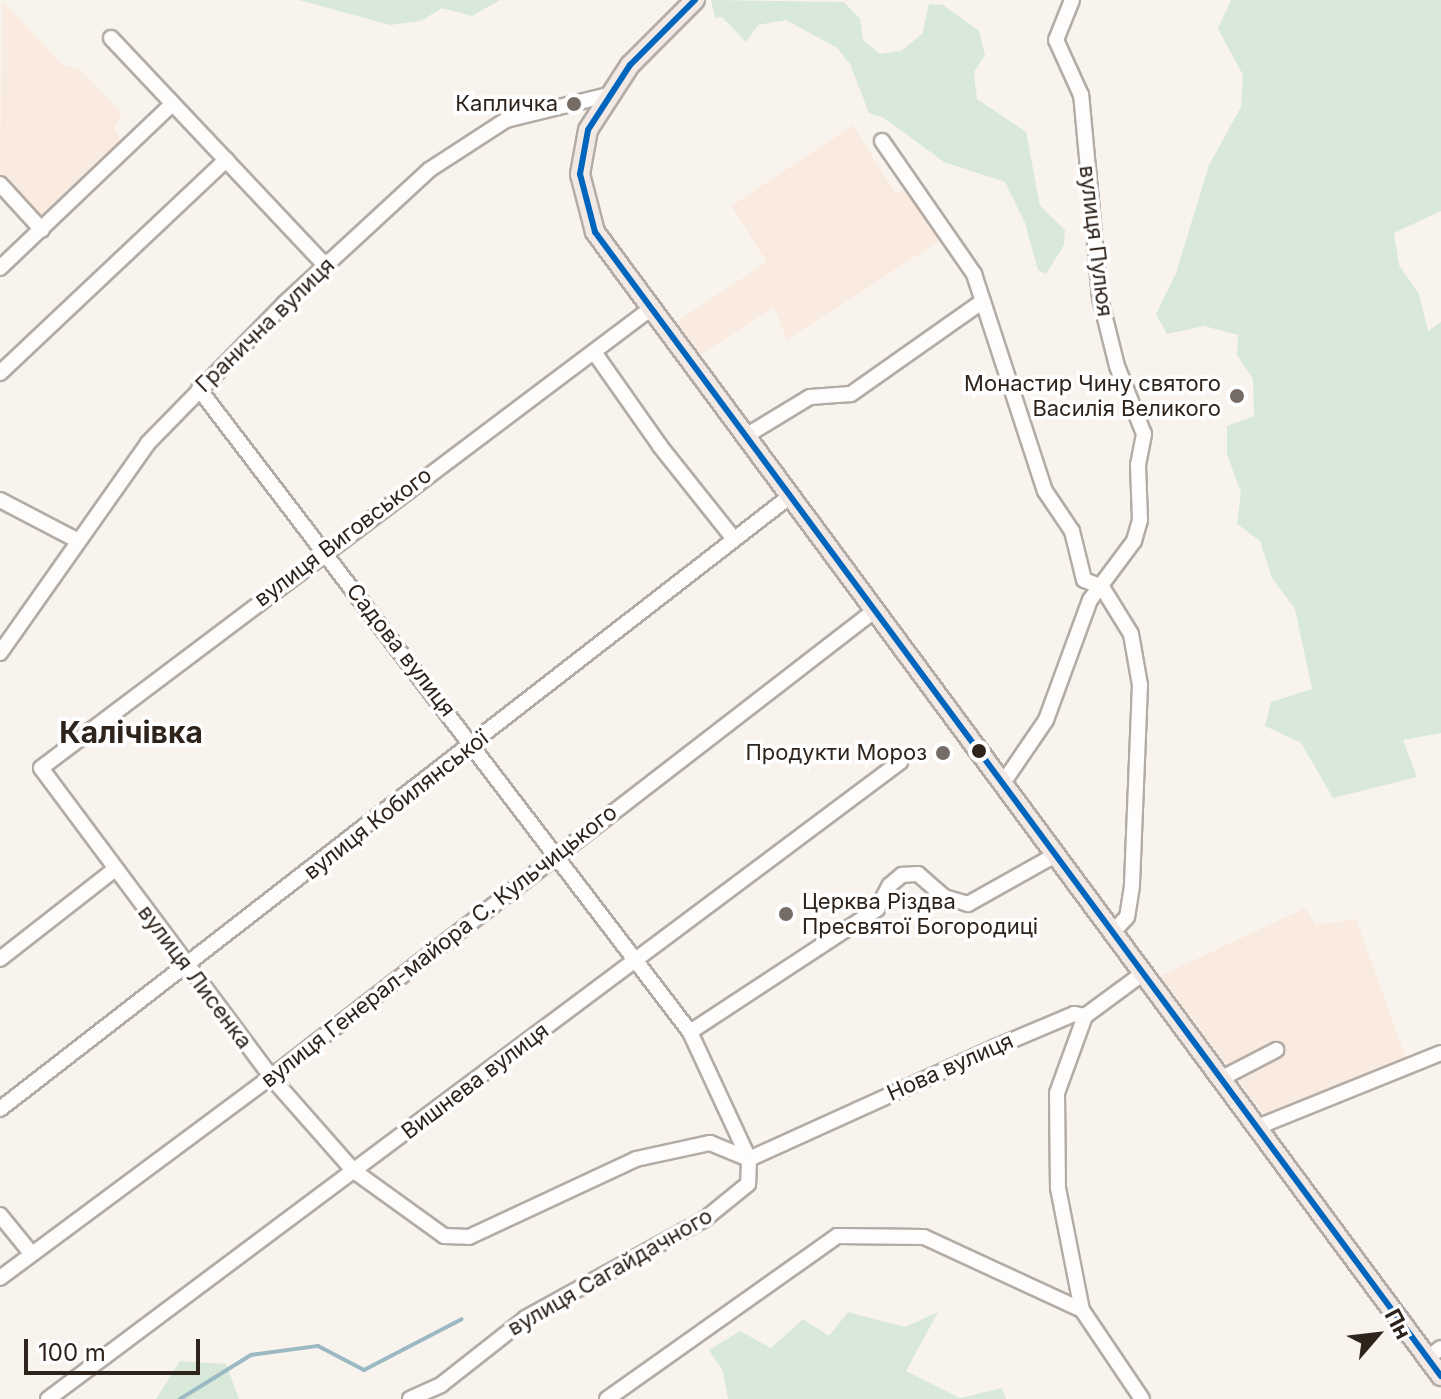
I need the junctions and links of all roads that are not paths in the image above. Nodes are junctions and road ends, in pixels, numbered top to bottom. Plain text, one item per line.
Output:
1 (695, 0) edge
2 (1072, 0) edge
3 (111, 38) dead end
4 (608, 95) junction
5 (171, 105) junction
6 (882, 141) dead end
7 (226, 160) junction
8 (0, 184) edge
9 (42, 230) junction
10 (326, 266) junction
11 (0, 268) edge
12 (983, 301) junction
13 (649, 310) junction
14 (594, 352) junction
15 (0, 373) edge
16 (199, 389) junction
17 (744, 437) junction
18 (789, 497) junction
19 (0, 500) edge
20 (734, 539) junction
21 (77, 540) junction
22 (324, 551) junction
23 (1102, 587) junction
24 (874, 611) junction
25 (0, 653) edge
26 (475, 746) junction
27 (900, 762) dead end
28 (41, 768) joint
29 (1003, 783) junction
30 (1057, 854) junction
31 (556, 859) junction
32 (114, 870) junction
33 (1114, 931) junction
34 (0, 959) edge
35 (636, 961) junction
36 (187, 967) junction
37 (1145, 972) junction
38 (1085, 1016) junction
39 (690, 1032) junction
40 (1276, 1050) dead end
41 (1441, 1053) edge
42 (271, 1077) junction
43 (1224, 1077) junction
44 (0, 1109) edge
45 (1260, 1126) junction
46 (749, 1159) junction
47 (354, 1171) junction
48 (0, 1215) edge
49 (31, 1253) junction
50 (0, 1278) edge
51 (1082, 1310) junction
52 (1434, 1353) edge
53 (1441, 1376) edge
54 (48, 1399) edge
55 (410, 1399) edge
56 (607, 1399) edge
57 (1142, 1399) edge

1 - 4 main road
2 - 23 street, вулиця Пулюя
3 - 5 street
4 - 10 street, Гранична вулиця
4 - 13 main road
5 - 7 street
5 - 9 street
6 - 12 street
7 - 10 street
7 - 15 street
8 - 9 street
9 - 11 street
10 - 16 street, Гранична вулиця
12 - 17 street
12 - 23 street
13 - 14 street, вулиця Виговського
13 - 17 main road
14 - 20 street
14 - 22 street, вулиця Виговського
16 - 21 street, Гранична вулиця
16 - 22 street, Садова вулиця
17 - 18 main road
18 - 20 street, вулиця Кобилянської
18 - 24 main road
19 - 21 street
20 - 26 street, вулиця Кобилянської
21 - 25 street, Гранична вулиця
22 - 26 street, Садова вулиця
22 - 28 street, вулиця Виговського
23 - 29 street, вулиця Пулюя
23 - 33 street
24 - 29 main road
24 - 31 street, вулиця Генерал-майора С. Кульчицького
26 - 31 street, Садова вулиця
26 - 36 street, вулиця Кобилянської
27 - 35 street, Вишнева вулиця
28 - 32 street, вулиця Лисенка
29 - 30 main road
30 - 33 main road
30 - 39 street
31 - 35 street, Садова вулиця
31 - 42 street, вулиця Генерал-майора С. Кульчицького
32 - 34 street
32 - 36 street, вулиця Лисенка
33 - 37 main road
35 - 39 street, Садова вулиця
35 - 47 street, Вишнева вулиця
36 - 42 street, вулиця Лисенка
36 - 44 street, вулиця Кобилянської
37 - 38 street, Нова вулиця
37 - 43 main road
38 - 46 street, Нова вулиця
38 - 51 street
39 - 46 street, Садова вулиця
40 - 43 street
41 - 45 street
42 - 47 street, вулиця Лисенка
42 - 49 street, вулиця Генерал-майора С. Кульчицького
43 - 45 main road
45 - 52 main road
46 - 47 street, вулиця Лисенка
46 - 55 street, вулиця Сагайдачного
47 - 54 street, Вишнева вулиця
48 - 49 street
49 - 50 street, вулиця Генерал-майора С. Кульчицького
51 - 56 street
51 - 57 street
52 - 53 main road

